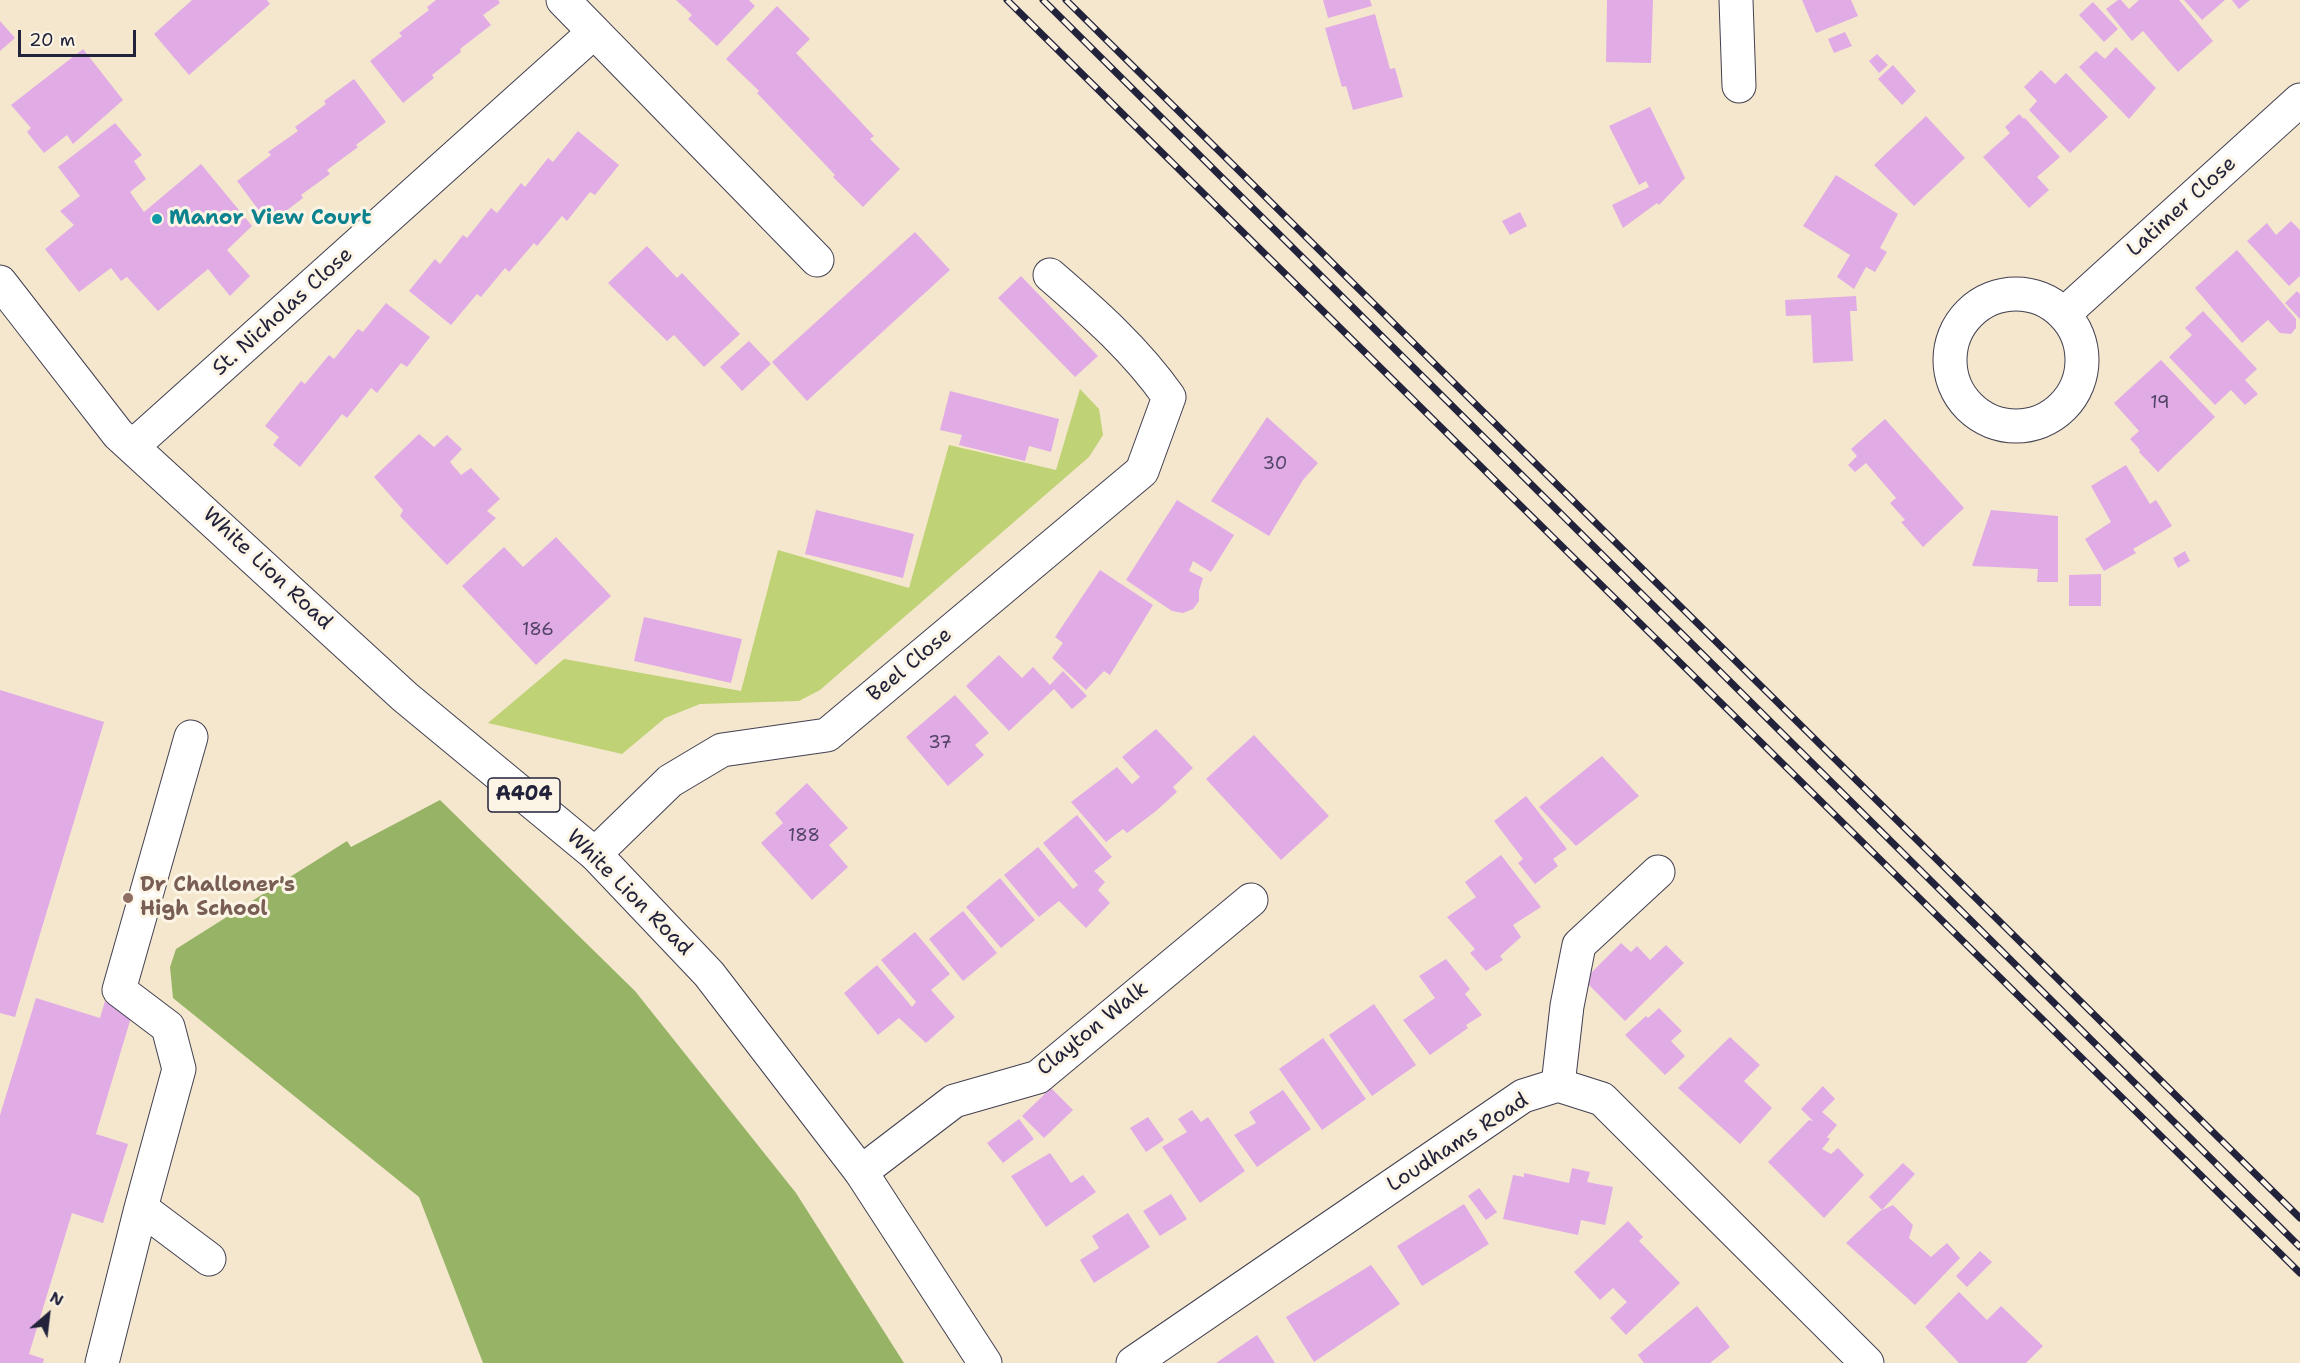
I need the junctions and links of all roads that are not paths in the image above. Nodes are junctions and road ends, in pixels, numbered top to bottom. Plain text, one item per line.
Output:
1 (563, 0) edge
2 (1736, 0) edge
3 (593, 33) junction
4 (1740, 86) dead end
5 (2300, 100) edge
6 (817, 260) dead end
7 (1050, 275) dead end
8 (0, 282) edge
9 (2065, 313) junction
10 (133, 446) junction
11 (191, 737) dead end
12 (595, 854) junction
13 (1658, 872) dead end
14 (1251, 900) dead end
15 (1558, 1085) junction
16 (861, 1172) junction
17 (141, 1208) junction
18 (209, 1259) dead end
19 (102, 1363) edge
20 (985, 1363) edge
21 (1133, 1363) edge
22 (1867, 1363) edge

1 - 3 street
2 - 4 street
3 - 6 street
3 - 10 street, St. Nicholas Close
5 - 9 street, Latimer Close
7 - 12 street, Beel Close
8 - 10 street, White Lion Road / A404
9 - 9 street
10 - 12 street, White Lion Road / A404
11 - 17 street
12 - 16 street, White Lion Road / A404
13 - 15 street
14 - 16 street, Clayton Walk
15 - 21 street, Loudhams Road
15 - 22 street
16 - 20 street, White Lion Road / A404
17 - 18 street
17 - 19 street

